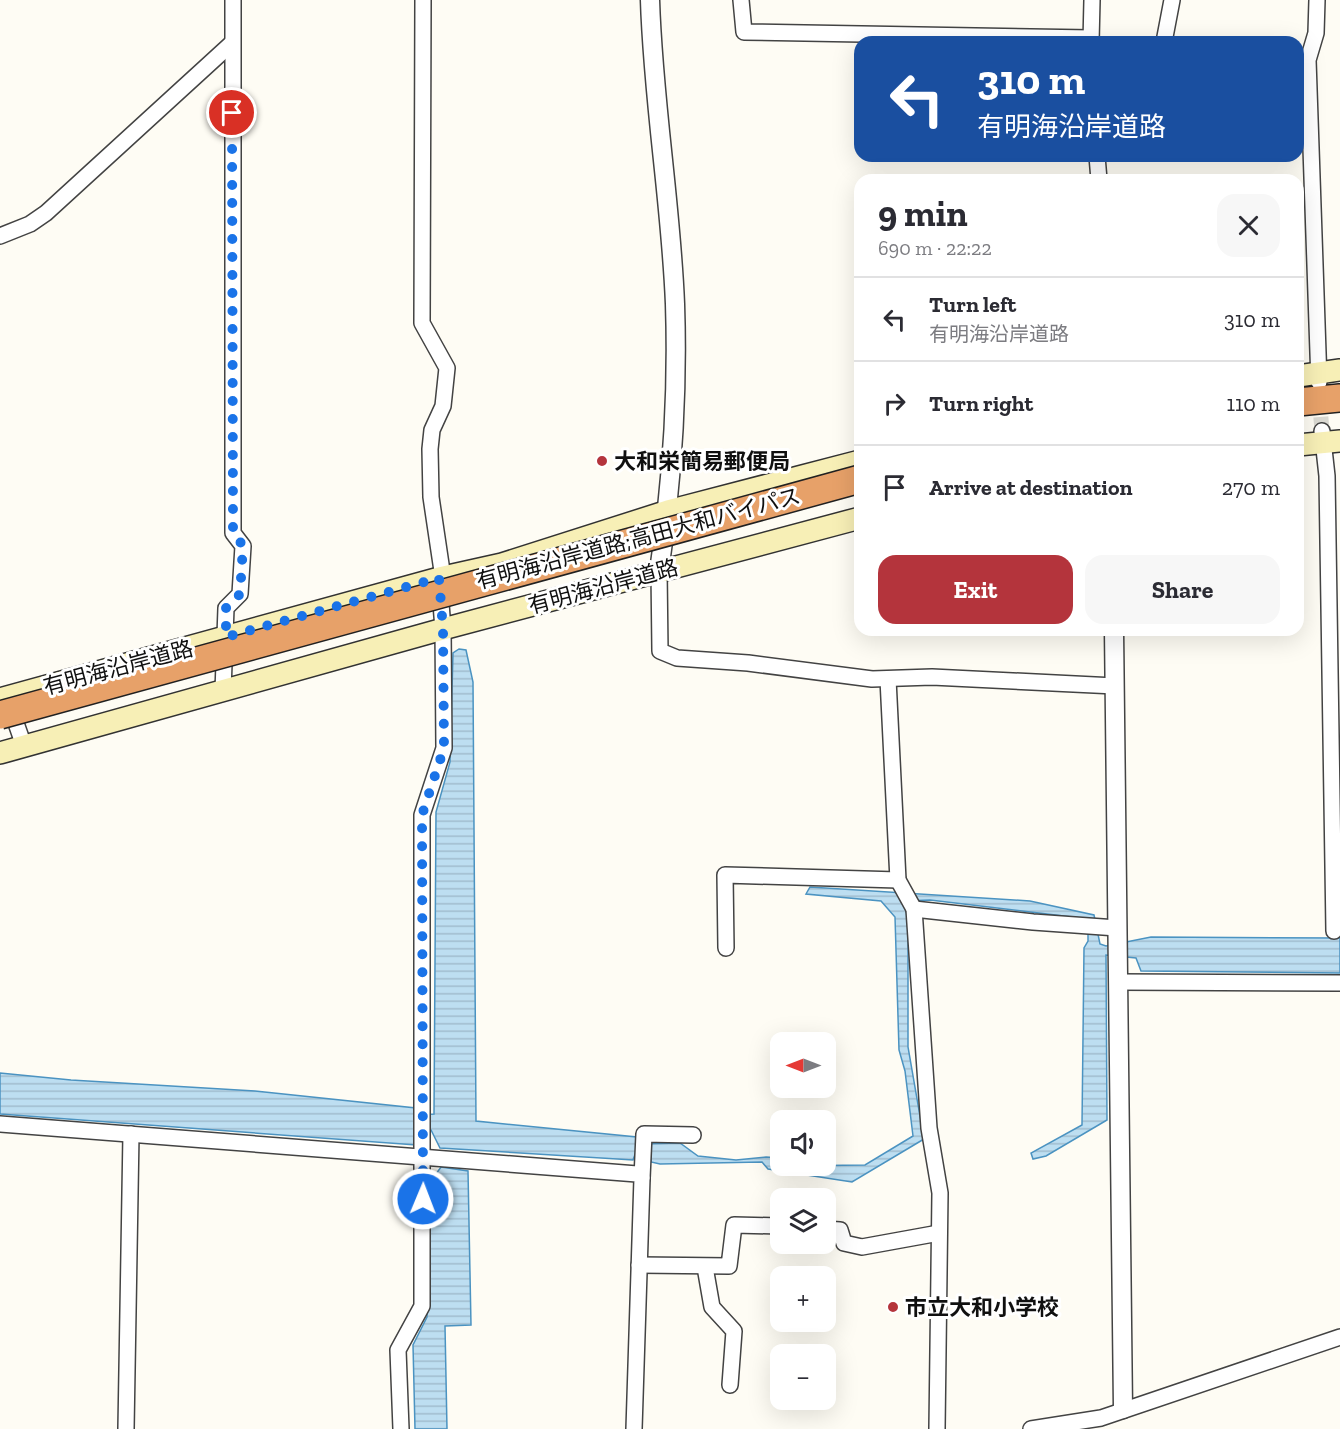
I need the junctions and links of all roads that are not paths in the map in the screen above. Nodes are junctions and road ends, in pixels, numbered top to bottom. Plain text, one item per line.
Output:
1 (233, 0) edge
2 (423, 0) edge
3 (650, 0) edge
4 (741, 0) edge
5 (1092, 0) edge
6 (1172, 0) edge
7 (1317, 0) edge
8 (918, 36) edge
9 (1091, 36) edge
10 (1165, 36) edge
11 (232, 44) junction
12 (1304, 57) edge
13 (1304, 75) edge
14 (0, 236) edge
15 (1340, 370) edge
16 (1324, 388) edge
17 (1304, 399) edge
18 (1328, 438) edge
19 (1304, 444) edge
20 (854, 463) edge
21 (854, 480) edge
22 (668, 511) junction
23 (854, 521) edge
24 (659, 571) junction
25 (439, 578) junction
26 (443, 629) junction
27 (1114, 636) edge
28 (226, 637) junction
29 (888, 680) junction
30 (1115, 686) junction
31 (223, 690) junction
32 (2, 704) edge
33 (24, 746) junction
34 (0, 753) edge
35 (898, 880) junction
36 (914, 909) junction
37 (1117, 928) junction
38 (1334, 931) dead end
39 (726, 948) dead end
40 (1119, 982) junction
41 (1340, 983) edge
42 (0, 1124) edge
43 (131, 1134) junction
44 (693, 1135) dead end
45 (424, 1156) junction
46 (642, 1179) junction
47 (770, 1226) edge
48 (836, 1230) edge
49 (939, 1233) junction
50 (639, 1265) junction
51 (705, 1267) junction
52 (1340, 1337) edge
53 (730, 1384) dead end
54 (1124, 1406) junction
55 (1100, 1424) edge
56 (937, 1425) edge
57 (126, 1429) edge
58 (401, 1429) edge
59 (634, 1429) edge
60 (1031, 1429) edge

1 - 11 street
2 - 25 street
3 - 22 street
4 - 8 street
5 - 9 street
6 - 10 street
7 - 12 street
11 - 14 street
11 - 28 street
13 - 16 street
15 - 16 main road
16 - 17 highway
18 - 19 main road
18 - 38 street
20 - 22 main road, 有明海沿岸道路
21 - 32 highway, 有明海沿岸道路;高田大和バイパス, bridge
22 - 24 street
22 - 25 main road, 有明海沿岸道路
23 - 24 main road, 有明海沿岸道路
24 - 26 main road, 有明海沿岸道路
24 - 29 street
25 - 26 street
25 - 28 main road, 有明海沿岸道路
26 - 31 main road, 有明海沿岸道路
26 - 45 street
27 - 30 street
28 - 31 street
28 - 32 main road, 有明海沿岸道路
29 - 30 street
29 - 35 street
30 - 37 street
31 - 33 main road, 有明海沿岸道路
32 - 33 street
33 - 34 main road, 有明海沿岸道路
35 - 36 street
35 - 39 street
36 - 37 street
36 - 49 street
37 - 40 street
40 - 41 street
40 - 54 street
42 - 43 street
43 - 45 street
43 - 57 street
44 - 46 street
45 - 46 street
45 - 58 street
46 - 50 street
47 - 51 street
48 - 49 street
49 - 56 street
50 - 51 street
50 - 59 street
51 - 53 street
52 - 54 street
54 - 55 street
55 - 60 street

